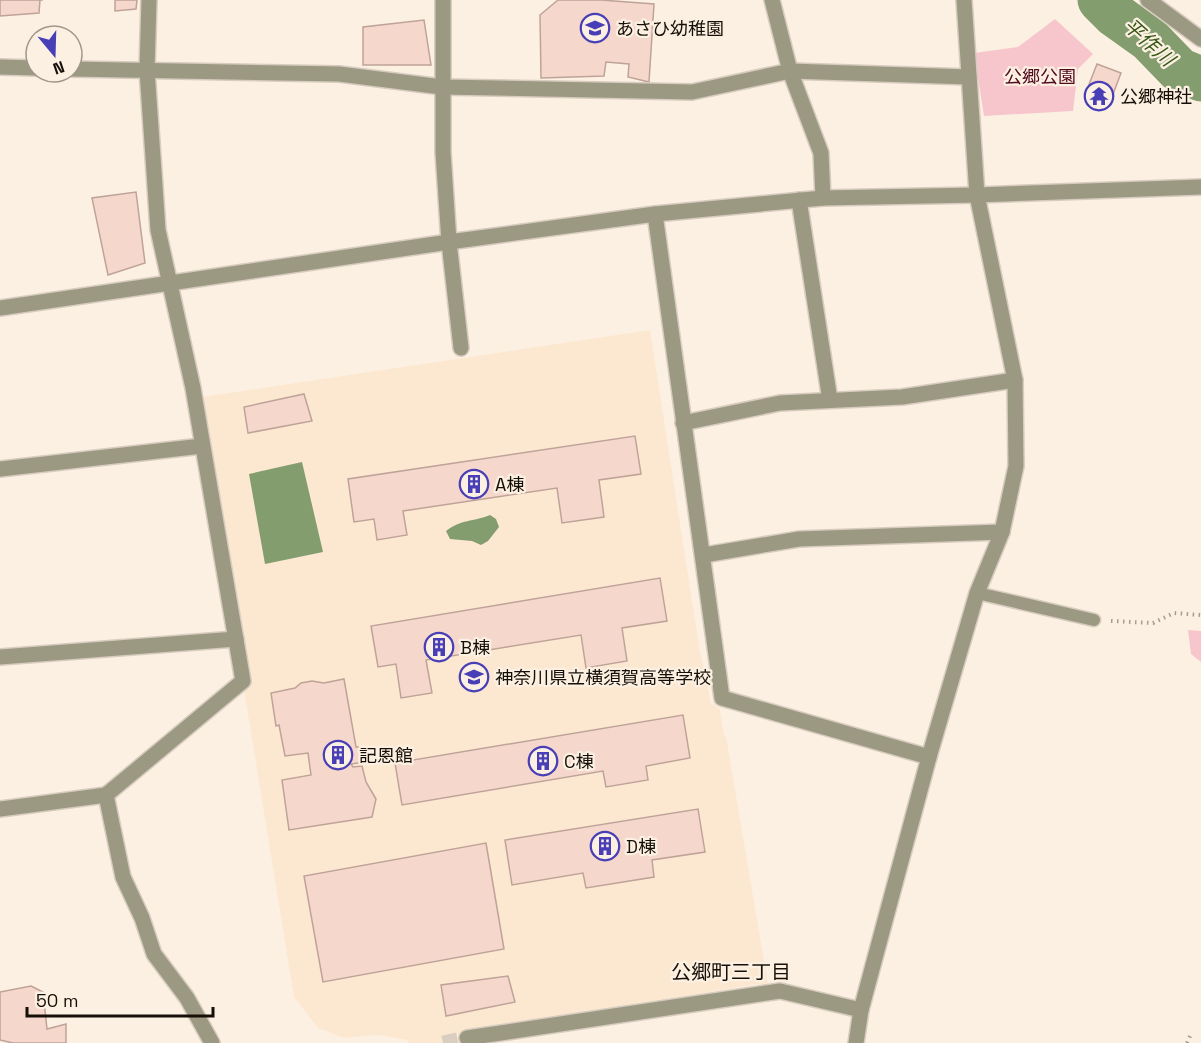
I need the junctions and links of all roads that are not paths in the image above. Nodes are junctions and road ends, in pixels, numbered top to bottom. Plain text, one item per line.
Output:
1 (149, 0) edge
2 (443, 0) edge
3 (772, 0) edge
4 (964, 0) edge
5 (1148, 0) edge
6 (1201, 39) edge
7 (0, 67) edge
8 (24, 68) edge
9 (84, 69) edge
10 (147, 70) junction
11 (790, 71) junction
12 (969, 77) junction
13 (442, 87) junction
14 (1201, 187) edge
15 (978, 195) junction
16 (823, 198) junction
17 (799, 200) junction
18 (655, 214) junction
19 (449, 242) junction
20 (170, 282) junction
21 (0, 308) edge
22 (461, 348) dead end
23 (1015, 380) junction
24 (830, 400) junction
25 (683, 423) junction
26 (202, 446) junction
27 (0, 469) edge
28 (1002, 532) junction
29 (704, 555) junction
30 (977, 593) junction
31 (1094, 620) road end
32 (236, 639) junction
33 (0, 657) edge
34 (929, 757) junction
35 (106, 795) junction
36 (0, 809) edge
37 (861, 1010) junction
38 (467, 1038) dead end
39 (212, 1043) edge
40 (856, 1043) edge

1 - 10 street
2 - 13 street
3 - 11 street
4 - 12 street
5 - 6 street
7 - 8 street
9 - 10 street
10 - 13 street
10 - 20 street
11 - 12 street
11 - 13 street
11 - 16 street
12 - 15 street
13 - 19 street
14 - 15 street
15 - 16 street
15 - 23 street
16 - 17 street
17 - 18 street
17 - 24 street
18 - 19 street
18 - 25 street
19 - 20 street
19 - 22 street
20 - 21 street
20 - 26 street
23 - 24 street
23 - 28 street
24 - 25 street
25 - 29 street
26 - 27 street
26 - 32 street
28 - 29 street
28 - 30 street
29 - 34 street
30 - 31 lane
30 - 34 street
32 - 33 street
32 - 35 street
34 - 37 street
35 - 36 street
35 - 39 street
37 - 38 street
37 - 40 street

